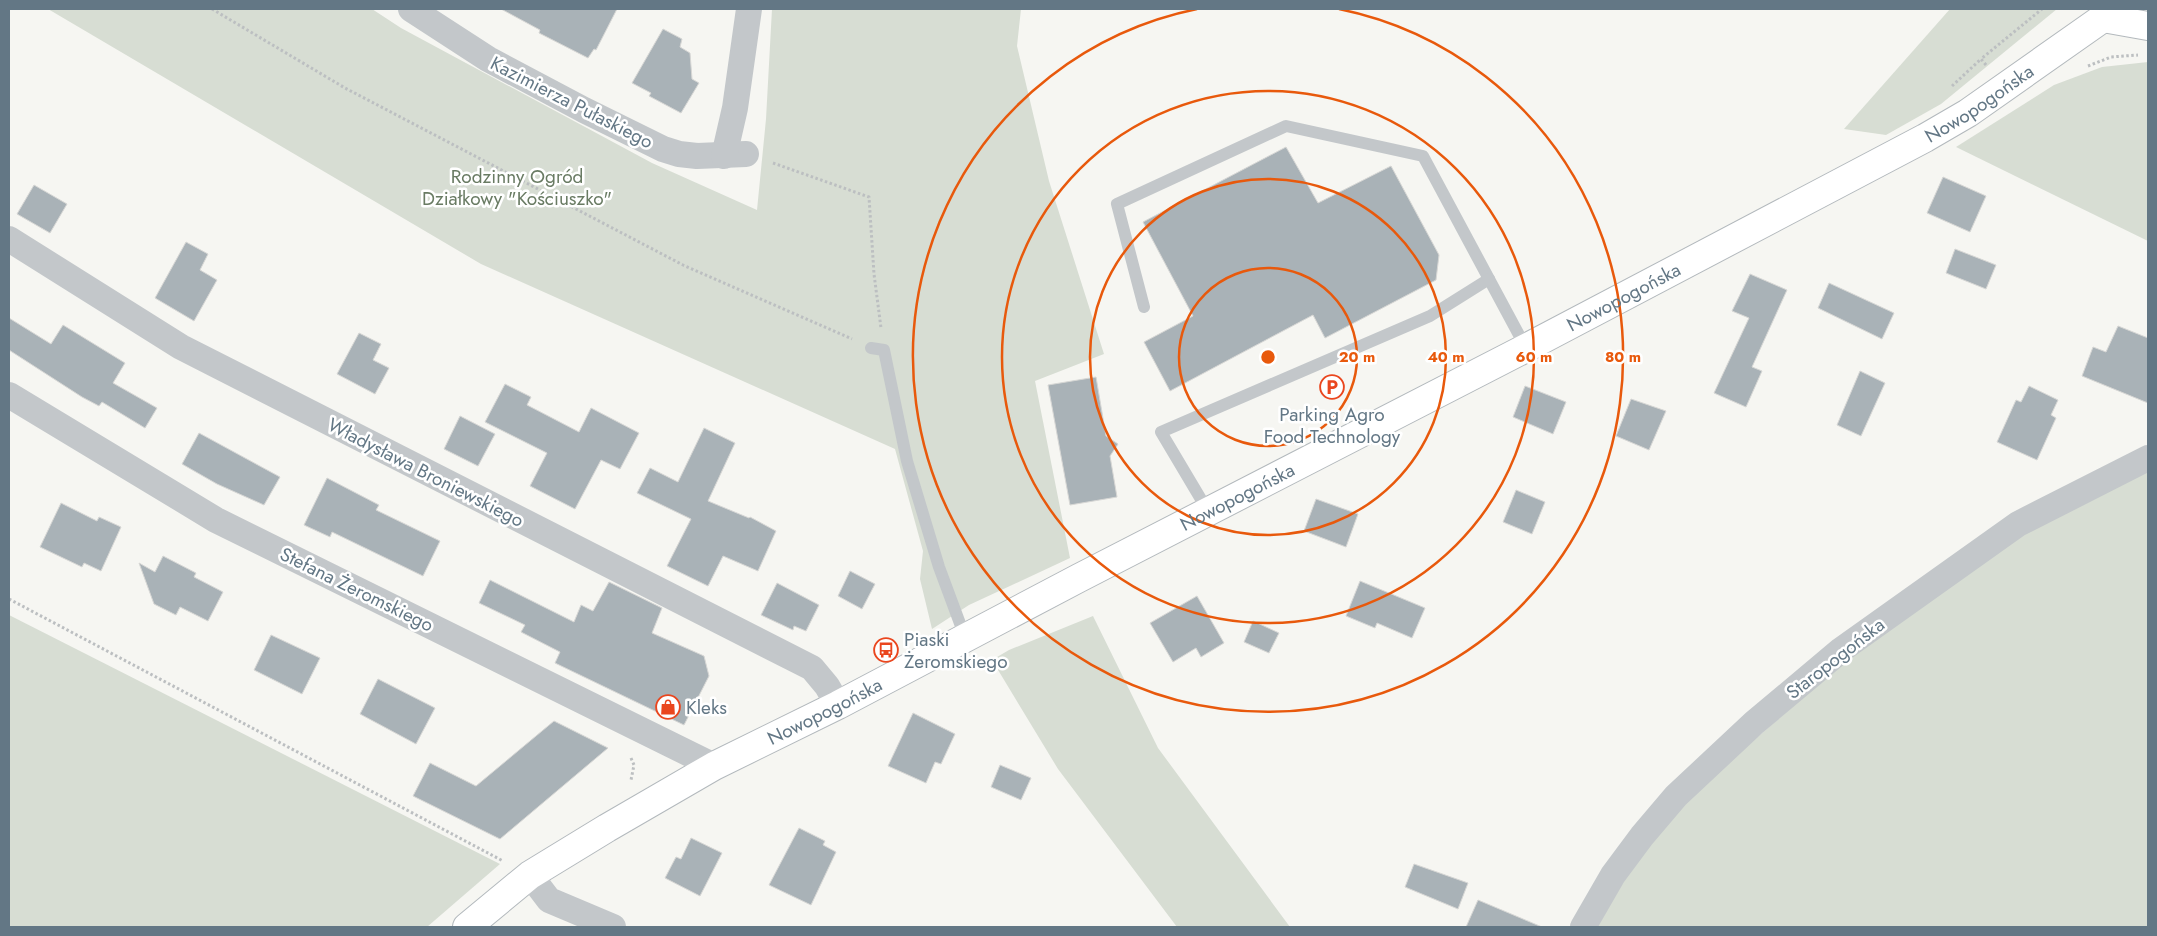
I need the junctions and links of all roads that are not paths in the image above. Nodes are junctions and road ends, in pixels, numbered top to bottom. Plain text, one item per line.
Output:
1 (410, 9) edge
2 (749, 9) edge
3 (2107, 13) edge
4 (2148, 26) edge
5 (9, 239) edge
6 (1489, 279) junction
7 (1144, 307) dead end
8 (871, 348) road end
9 (1526, 348) junction
10 (14, 406) edge
11 (2148, 458) edge
12 (1208, 511) junction
13 (965, 638) junction
14 (838, 705) junction
15 (714, 766) junction
16 (530, 875) junction
17 (467, 927) edge
18 (613, 927) edge
19 (1583, 927) edge

1 - 2 street, Kazimierza Pułaskiego
3 - 4 street
3 - 9 street, Nowopogońska
5 - 14 street, Władysława Broniewskiego
6 - 7 lane
6 - 9 lane
6 - 12 lane
8 - 13 lane
9 - 12 street, Nowopogońska
10 - 15 street, Stefana Żeromskiego
11 - 19 street, Staropogońska
12 - 13 street, Nowopogońska
13 - 14 street, Nowopogońska
14 - 15 street, Nowopogońska
15 - 16 street, Nowopogońska
16 - 17 street, Nowopogońska
16 - 18 street

